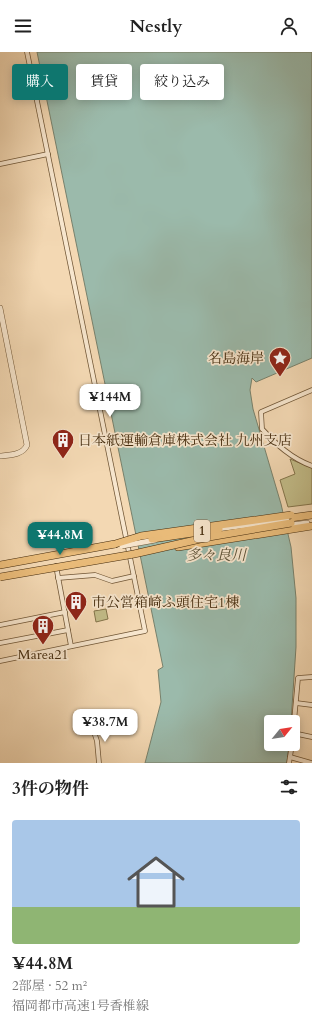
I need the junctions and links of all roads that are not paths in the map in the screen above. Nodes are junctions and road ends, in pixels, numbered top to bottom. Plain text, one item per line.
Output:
1 (27, 52) edge
2 (48, 154) junction
3 (0, 164) edge
4 (0, 308) edge
5 (312, 390) edge
6 (0, 456) edge
7 (312, 466) edge
8 (312, 511) edge
9 (312, 516) edge
10 (292, 522) junction
11 (312, 523) edge
12 (115, 544) junction
13 (134, 554) junction
14 (55, 565) junction
15 (0, 566) edge
16 (0, 576) edge
17 (134, 576) junction
18 (58, 578) junction
19 (65, 612) junction
20 (0, 625) edge
21 (68, 630) junction
22 (0, 643) edge
23 (71, 646) junction
24 (0, 661) edge
25 (312, 677) edge
26 (296, 703) junction
27 (312, 705) edge
28 (295, 715) edge
29 (92, 726) dead end
30 (300, 734) edge
31 (312, 737) edge
32 (291, 751) edge
33 (290, 757) junction
34 (99, 763) edge
35 (289, 763) edge
36 (311, 763) edge

1 - 2 street
2 - 3 street
2 - 17 street
4 - 6 street
5 - 7 street
8 - 10 highway
9 - 10 street
9 - 12 highway, 1, bridge
10 - 11 highway
10 - 12 highway, bridge
10 - 13 highway, bridge
10 - 14 street, bridge
10 - 15 street, bridge
11 - 13 highway, 1, bridge
12 - 15 highway, 1
13 - 16 highway, 1, bridge
14 - 16 street
14 - 18 street
17 - 18 street
17 - 23 street
18 - 19 street
19 - 20 street
19 - 21 street
21 - 22 street
21 - 23 street
23 - 24 street
25 - 26 street
26 - 27 street
26 - 28 street
29 - 34 street
30 - 31 street
32 - 33 street
33 - 35 street
33 - 36 street

